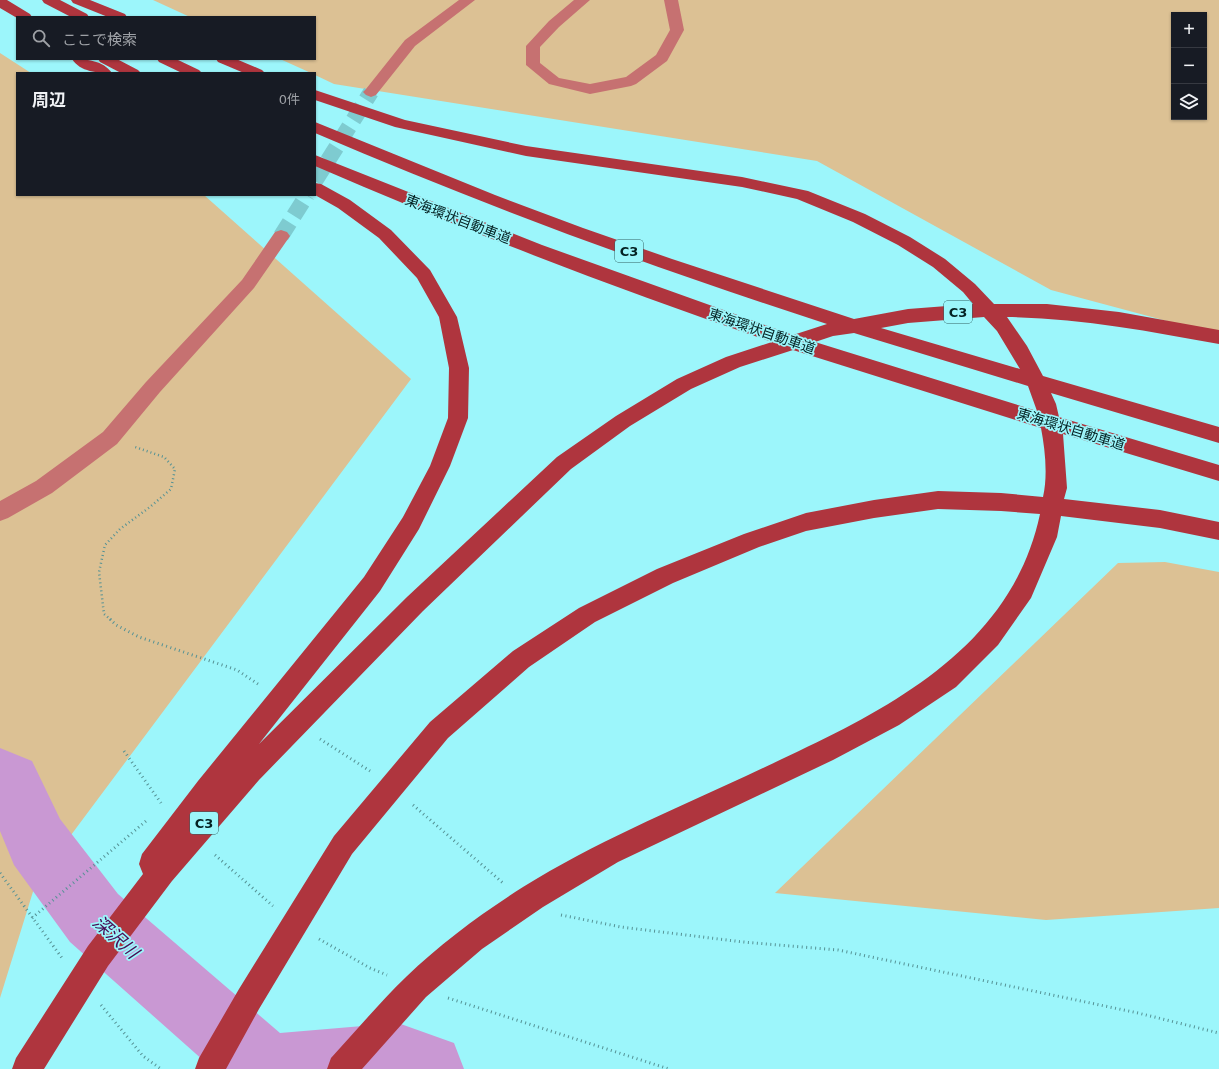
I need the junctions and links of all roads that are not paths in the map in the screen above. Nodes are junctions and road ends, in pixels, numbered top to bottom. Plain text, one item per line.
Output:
1 (49, 0) edge
2 (78, 0) edge
3 (468, 0) edge
4 (583, 0) edge
5 (671, 0) edge
6 (0, 2) edge
7 (0, 12) edge
8 (23, 16) edge
9 (80, 16) edge
10 (118, 16) edge
11 (16, 21) edge
12 (81, 60) edge
13 (107, 60) edge
14 (166, 60) edge
15 (225, 60) edge
16 (102, 72) edge
17 (131, 72) edge
18 (192, 72) edge
19 (255, 72) edge
20 (371, 92) tunnel mouth
21 (316, 95) edge
22 (316, 127) edge
23 (316, 160) edge
24 (316, 189) edge
25 (281, 236) tunnel mouth
26 (1219, 337) edge
27 (1219, 435) edge
28 (1219, 473) edge
29 (0, 512) edge
30 (1219, 531) edge
31 (98, 956) junction
32 (27, 1069) edge
33 (210, 1069) edge
34 (342, 1069) edge

1 - 9 highway
2 - 10 highway
3 - 20 street
4 - 5 street
6 - 8 highway
7 - 11 highway
12 - 16 highway
13 - 17 highway
14 - 18 highway
15 - 19 highway
21 - 34 highway
22 - 27 highway, C3
23 - 28 highway, 東海環状自動車道 / C3
24 - 31 highway, C3
25 - 29 street
26 - 31 highway, C3
30 - 33 highway
31 - 32 highway, C3

